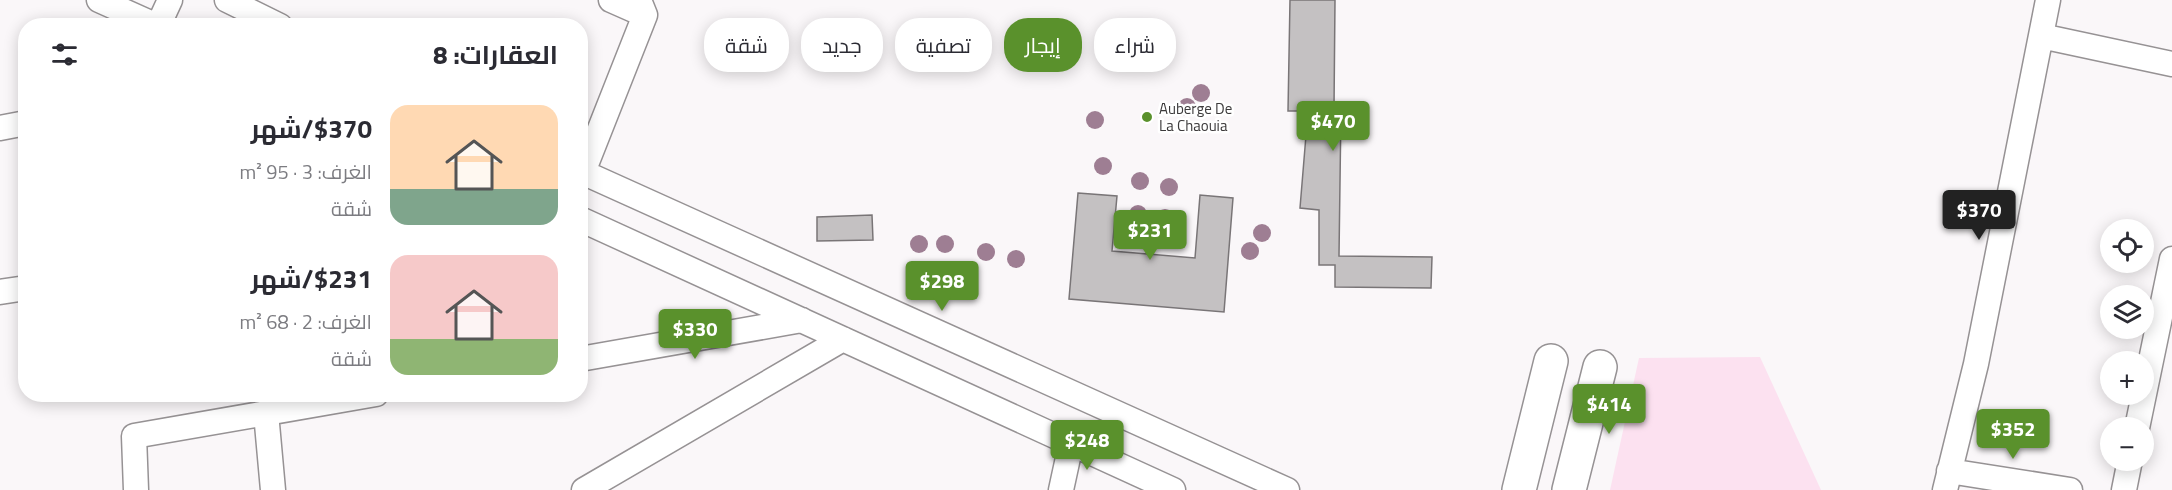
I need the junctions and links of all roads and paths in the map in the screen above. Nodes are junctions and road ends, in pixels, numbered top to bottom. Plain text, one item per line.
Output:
1 (99, 0) edge
2 (170, 0) edge
3 (227, 0) edge
4 (611, 0) edge
5 (2048, 0) edge
6 (642, 8) edge
7 (139, 18) edge
8 (161, 18) edge
9 (264, 18) edge
10 (2041, 36) junction
11 (2172, 64) edge
12 (18, 125) edge
13 (0, 129) edge
14 (588, 153) edge
15 (588, 175) edge
16 (588, 223) edge
17 (2172, 259) edge
18 (18, 289) edge
19 (0, 292) edge
20 (802, 320) junction
21 (843, 339) junction
22 (2162, 354) edge
23 (588, 358) edge
24 (1551, 361) dead end
25 (1600, 367) dead end
26 (307, 402) edge
27 (266, 413) junction
28 (2141, 417) edge
29 (1071, 444) junction
30 (2128, 471) edge
31 (1235, 479) edge
32 (1947, 481) edge
33 (136, 490) edge
34 (273, 490) edge
35 (584, 490) edge
36 (1061, 490) edge
37 (1173, 490) edge
38 (1287, 490) edge
39 (1519, 490) edge
40 (1569, 490) edge
41 (2070, 490) edge
42 (2124, 490) edge

1 - 7 street
2 - 8 street
3 - 9 street
4 - 6 street
5 - 10 street
6 - 14 street
10 - 11 street
10 - 32 street
12 - 13 street
15 - 31 street
16 - 20 street
17 - 22 street
18 - 19 street
20 - 21 street
20 - 23 street
21 - 29 street
21 - 35 street
22 - 28 street
24 - 39 main road
25 - 40 main road
26 - 27 street
27 - 33 street
27 - 34 street
29 - 36 street
29 - 37 street
30 - 42 street
31 - 38 street
32 - 41 street

